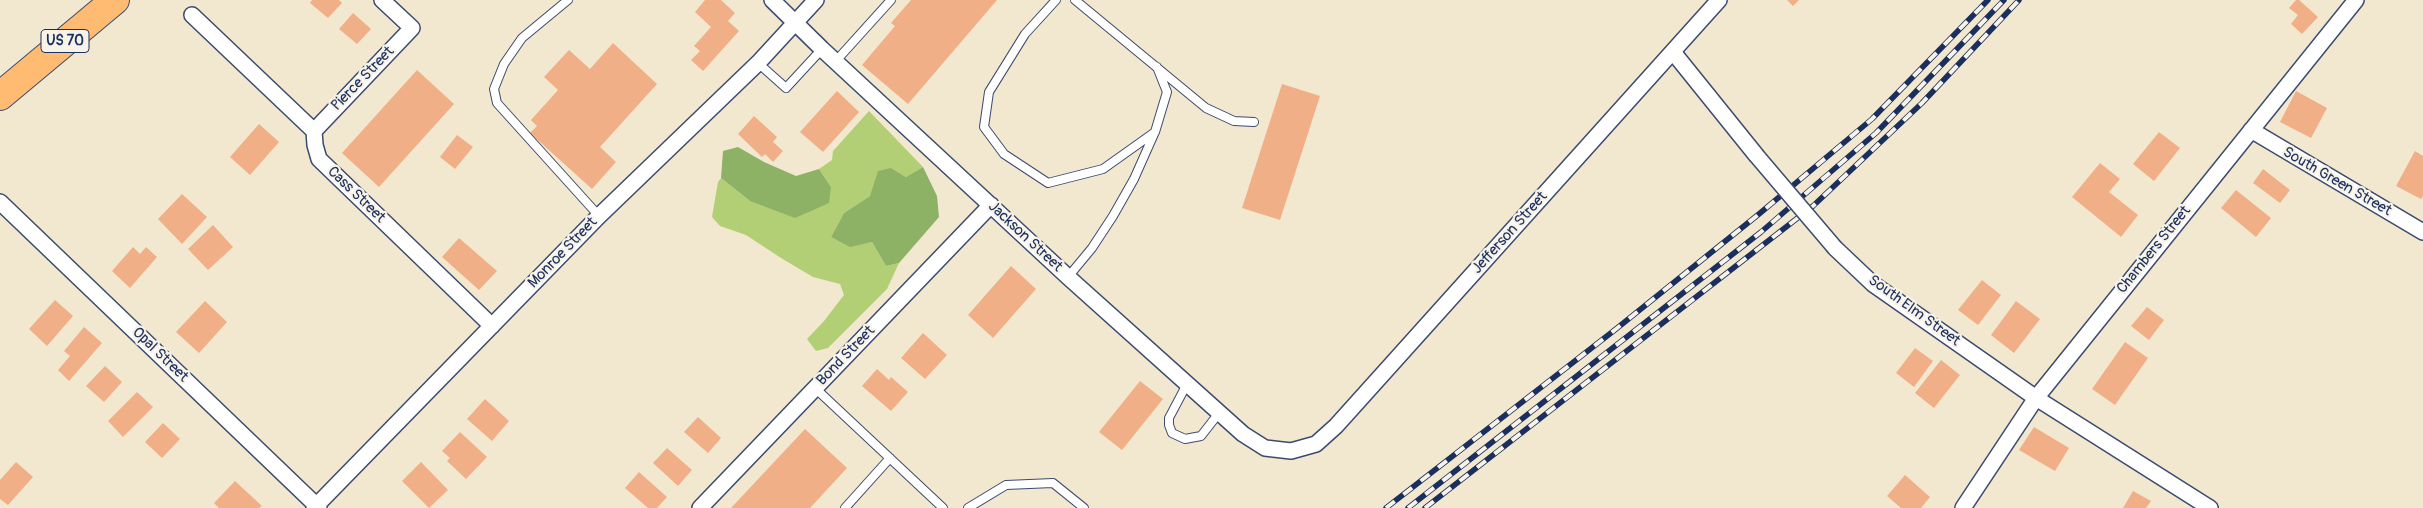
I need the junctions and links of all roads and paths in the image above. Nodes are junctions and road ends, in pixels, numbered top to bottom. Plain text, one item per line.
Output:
1 (115, 0) edge
2 (382, 0) edge
3 (568, 0) edge
4 (772, 0) edge
5 (816, 0) edge
6 (891, 0) edge
7 (1056, 0) edge
8 (1076, 0) edge
9 (1719, 0) edge
10 (2356, 0) edge
11 (192, 15) dead end
12 (797, 23) junction
13 (822, 49) junction
14 (1673, 52) junction
15 (835, 62) junction
16 (758, 63) junction
17 (1157, 67) junction
18 (0, 96) edge
19 (1254, 122) dead end
20 (2251, 130) junction
21 (314, 131) junction
22 (1155, 132) junction
23 (0, 202) edge
24 (991, 205) junction
25 (599, 216) junction
26 (2423, 232) edge
27 (1068, 277) junction
28 (492, 326) junction
29 (1187, 384) junction
30 (815, 388) junction
31 (2036, 398) junction
32 (1219, 412) junction
33 (1291, 451) joint
34 (890, 458) junction
35 (316, 507) edge
36 (700, 508) edge
37 (845, 508) edge
38 (943, 508) edge
39 (968, 508) edge
40 (1084, 508) edge
41 (1963, 508) edge
42 (2210, 508) edge

1 - 18 highway, US 70
2 - 21 street, Pierce Street
3 - 25 lane
4 - 12 street, Jackson Street
5 - 12 street, Monroe Street
6 - 15 lane
7 - 22 lane
8 - 17 lane
9 - 14 street, Jefferson Street
10 - 20 street, Chambers Street
11 - 21 street
12 - 13 street, Jackson Street
12 - 16 street, Monroe Street
13 - 15 street, Jackson Street
13 - 16 lane
14 - 31 street, South Elm Street, bridge
14 - 33 street, Jefferson Street
15 - 24 street, Jackson Street
16 - 25 street, Monroe Street
17 - 19 lane
17 - 22 lane
20 - 26 street, South Green Street
20 - 31 street, Chambers Street
21 - 28 street, Cass Street
22 - 27 lane
23 - 35 street, Opal Street
24 - 27 street, Jackson Street
24 - 30 street, Bond Street
25 - 28 street, Monroe Street
27 - 29 street, Jackson Street
28 - 35 street, Monroe Street
29 - 32 street, Jackson Street
29 - 32 lane
30 - 34 lane
30 - 36 street, Bond Street
31 - 41 street, Chambers Street
31 - 42 street, South Elm Street
32 - 33 street, Jackson Street
34 - 37 lane
34 - 38 lane
39 - 40 lane

